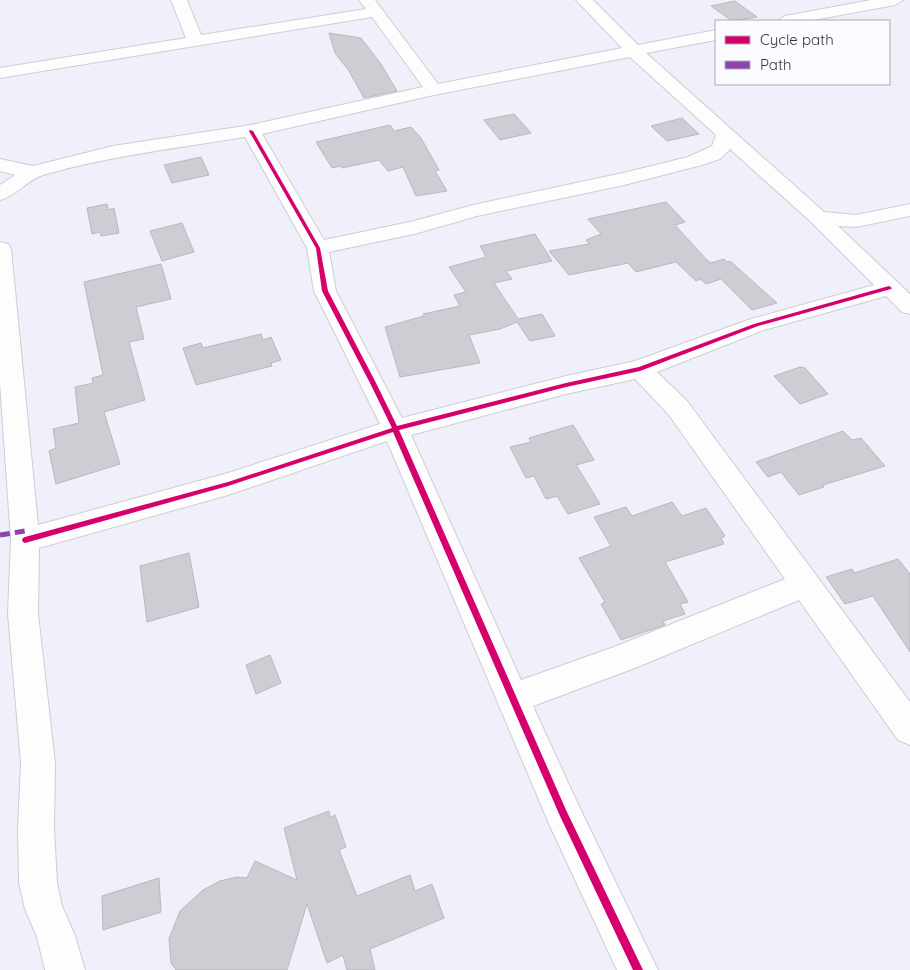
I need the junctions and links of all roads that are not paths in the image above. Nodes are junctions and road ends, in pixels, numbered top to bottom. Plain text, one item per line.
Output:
1 (179, 0) edge
2 (584, 0) edge
3 (895, 0) edge
4 (782, 4) dead end
5 (370, 6) edge
6 (792, 20) edge
7 (715, 35) edge
8 (195, 41) junction
9 (635, 52) junction
10 (0, 73) edge
11 (434, 90) junction
12 (251, 131) junction
13 (725, 135) junction
14 (713, 155) junction
15 (756, 163) junction
16 (0, 165) edge
17 (33, 172) junction
18 (0, 194) edge
19 (910, 210) edge
20 (818, 218) junction
21 (871, 219) junction
22 (318, 248) junction
23 (0, 249) edge
24 (852, 252) junction
25 (1, 279) edge
26 (889, 288) junction
27 (910, 307) edge
28 (640, 369) junction
29 (395, 429) junction
30 (25, 540) junction
31 (805, 584) junction
32 (513, 698) junction
33 (910, 729) edge
34 (66, 970) edge
35 (638, 970) edge

1 - 8 street
2 - 9 street
3 - 6 street
4 - 6 street
5 - 8 street
5 - 11 street
7 - 9 street
8 - 10 street
9 - 11 street
9 - 13 street
11 - 12 street
12 - 17 street
12 - 22 street
13 - 14 street
13 - 15 street
14 - 15 street
14 - 22 street
15 - 20 street
16 - 17 street
17 - 18 street
19 - 21 street
20 - 21 street
20 - 24 street
21 - 24 street
22 - 29 street
23 - 25 street
24 - 26 street
25 - 30 street
26 - 27 street
26 - 28 street
28 - 29 street
28 - 31 street
29 - 30 street
29 - 32 street
30 - 34 street
31 - 32 street
31 - 33 street
32 - 35 street

